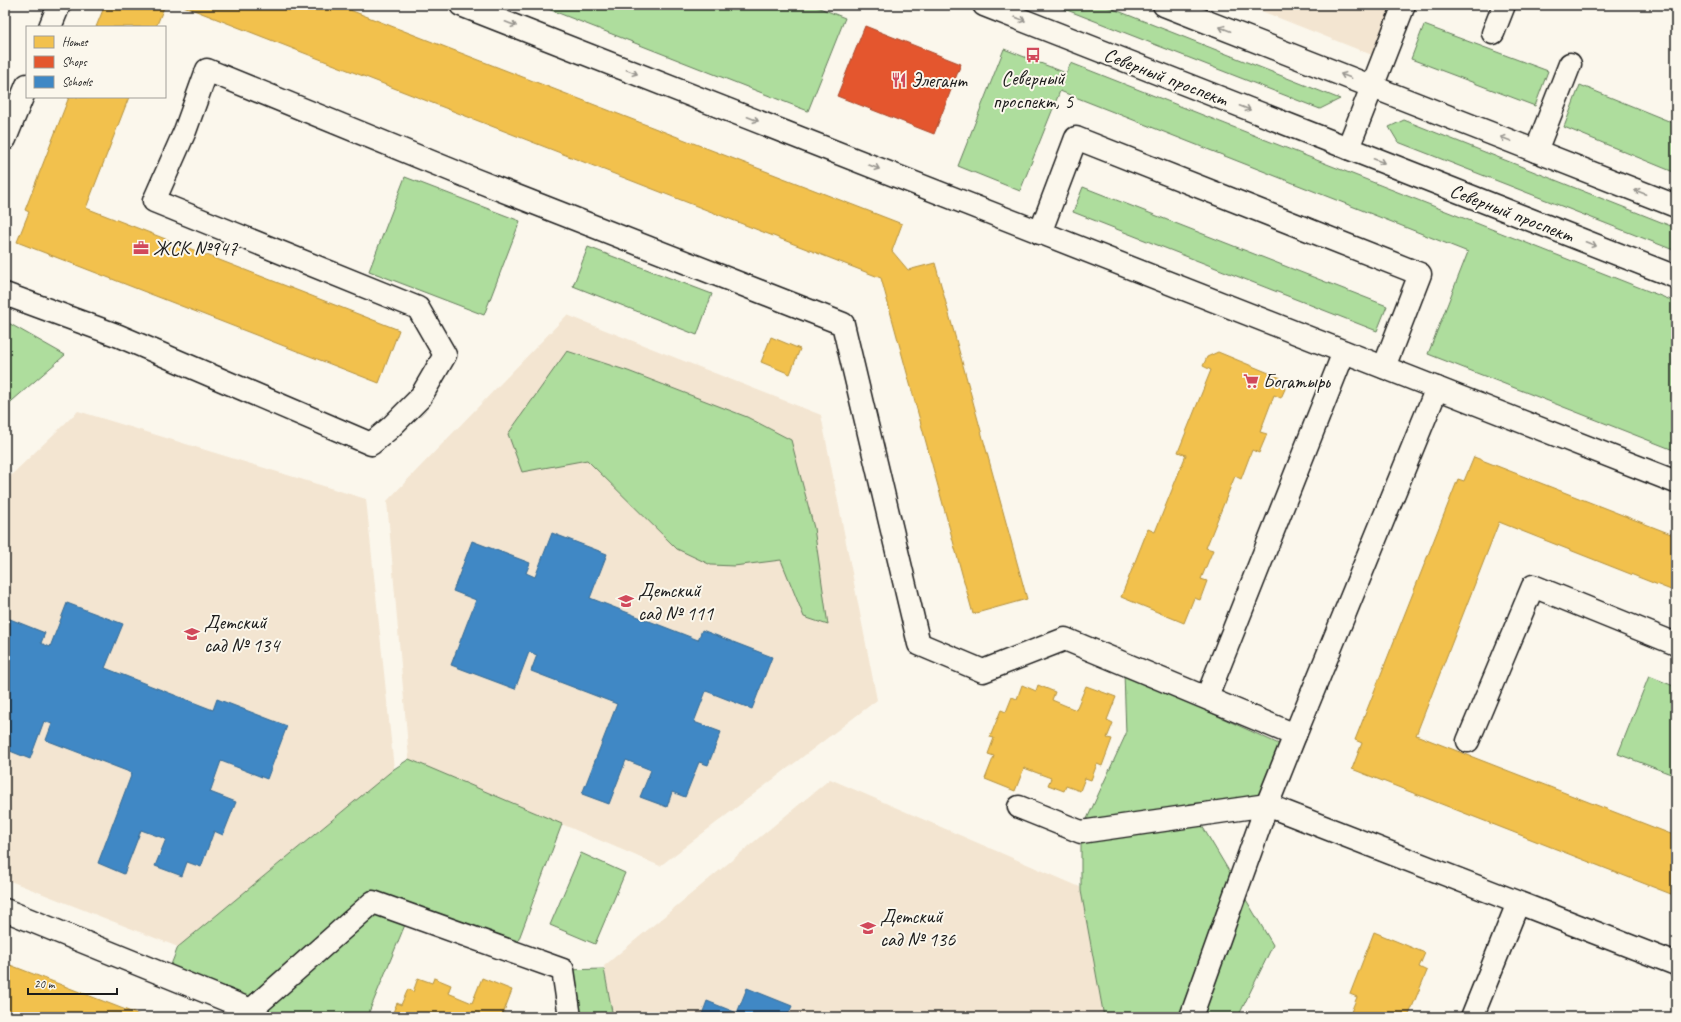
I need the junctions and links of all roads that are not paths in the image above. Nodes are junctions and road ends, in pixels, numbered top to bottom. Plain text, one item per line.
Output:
1 (59, 5) edge
2 (462, 5) edge
3 (984, 5) edge
4 (1164, 5) edge
5 (1404, 5) edge
6 (1504, 5) edge
7 (50, 26) edge
8 (1493, 33) dead end
9 (1570, 64) dead end
10 (26, 87) edge
11 (1372, 87) junction
12 (5, 139) edge
13 (1348, 148) junction
14 (1536, 151) junction
15 (1676, 206) edge
16 (1040, 233) junction
17 (1676, 277) edge
18 (5, 294) edge
19 (1344, 352) junction
20 (1384, 367) junction
21 (1437, 388) junction
22 (1676, 482) edge
23 (1676, 644) edge
24 (1207, 697) junction
25 (1295, 735) junction
26 (1468, 741) dead end
27 (1266, 805) junction
28 (1019, 807) dead end
29 (1518, 903) junction
30 (5, 910) edge
31 (1676, 964) edge
32 (570, 1017) edge
33 (1191, 1017) edge
34 (1472, 1017) edge

1 - 7 main road
2 -> 16 main road
3 -> 13 main road, Северный проспект
11 -> 4 main road
5 - 11 main road
6 - 8 main road
9 - 14 main road
10 - 12 main road
11 - 13 main road
14 -> 11 main road
13 -> 17 main road, Северный проспект
15 -> 14 main road
16 - 19 main road
16 - 20 main road
18 - 24 main road
19 - 20 main road
19 - 24 main road
20 - 21 main road
21 - 22 main road
21 - 25 main road
23 - 26 main road
24 - 25 main road
25 - 27 main road
27 - 28 main road
27 - 29 main road
27 - 33 main road
29 - 31 main road
29 - 34 main road
30 - 32 main road

